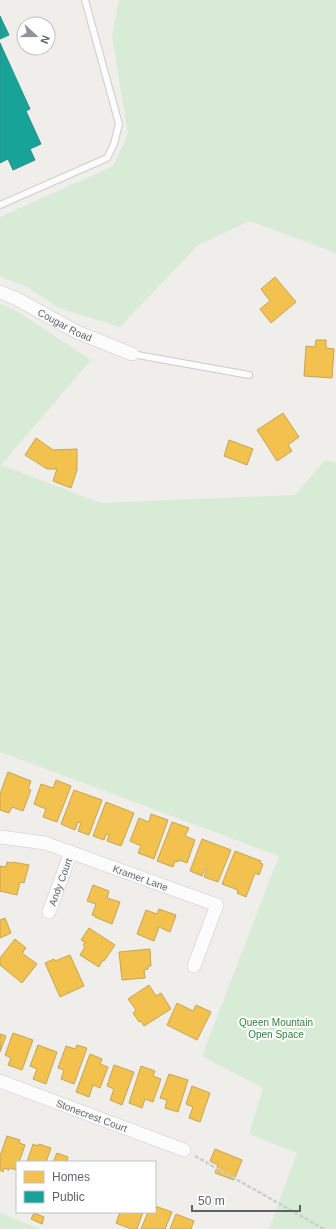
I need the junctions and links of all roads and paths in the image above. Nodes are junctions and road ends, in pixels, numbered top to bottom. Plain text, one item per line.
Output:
1 (85, 0) edge
2 (0, 205) edge
3 (0, 292) edge
4 (132, 354) joint
5 (249, 375) dead end
6 (0, 838) edge
7 (71, 852) junction
8 (49, 912) dead end
9 (194, 966) dead end
10 (0, 1081) edge
11 (184, 1150) joint
12 (324, 1229) edge

1 - 2 lane
3 - 4 street, Cougar Road
4 - 5 lane
6 - 7 street, Kramer Lane
7 - 8 street, Andy Court
7 - 9 street, Kramer Lane
10 - 11 street, Stonecrest Court
11 - 12 path

